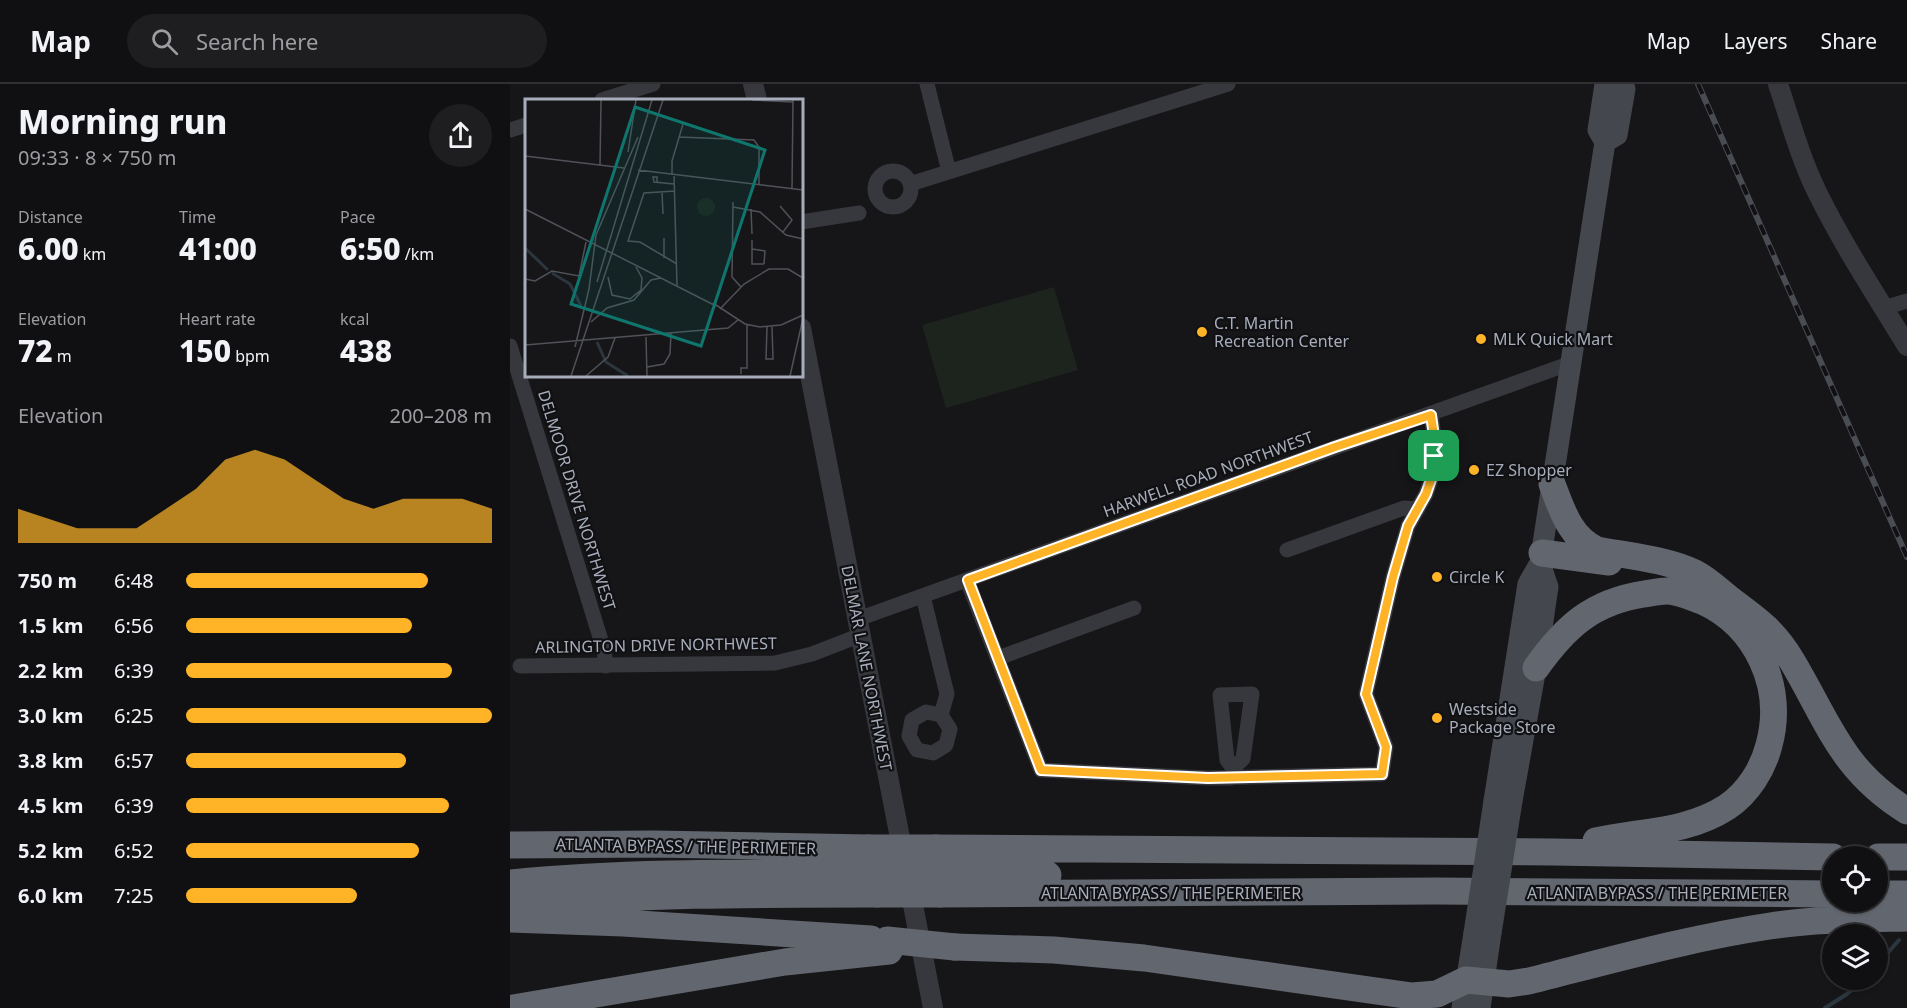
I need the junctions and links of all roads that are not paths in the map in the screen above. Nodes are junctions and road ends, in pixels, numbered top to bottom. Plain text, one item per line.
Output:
1 (652, 84) edge
2 (753, 84) edge
3 (927, 84) edge
4 (1228, 84) edge
5 (1605, 84) edge
6 (1621, 84) edge
7 (1778, 84) edge
8 (605, 99) edge
9 (757, 99) edge
10 (525, 125) edge
11 (510, 130) edge
12 (1605, 142) junction
13 (948, 172) junction
14 (910, 184) dead end
15 (859, 213) dead end
16 (802, 222) edge
17 (1907, 301) edge
18 (1884, 308) junction
19 (802, 333) edge
20 (510, 346) edge
21 (1907, 346) edge
22 (1571, 363) junction
23 (1431, 415) junction
24 (1552, 484) junction
25 (1418, 509) junction
26 (1287, 550) dead end
27 (1541, 558) junction
28 (968, 580) junction
29 (1667, 591) junction
30 (923, 596) junction
31 (1730, 600) junction
32 (1134, 608) dead end
33 (859, 627) junction
34 (998, 658) junction
35 (520, 666) dead end
36 (606, 666) junction
37 (1536, 668) junction
38 (941, 716) dead end
39 (1503, 801) junction
40 (1907, 811) edge
41 (510, 826) edge
42 (655, 844) junction
43 (510, 845) edge
44 (1553, 852) junction
45 (1822, 857) edge
46 (1888, 857) edge
47 (1907, 857) edge
48 (938, 871) junction
49 (872, 872) junction
50 (510, 883) edge
51 (1822, 894) edge
52 (1888, 894) edge
53 (1907, 894) edge
54 (510, 905) edge
55 (1907, 918) edge
56 (510, 919) edge
57 (888, 946) junction
58 (1475, 981) junction
59 (1420, 1002) edge
60 (513, 1008) edge
61 (933, 1008) edge
62 (1462, 1008) edge
63 (1480, 1008) edge

1 - 8 street
2 - 9 street
3 - 13 street
4 - 13 street
5 - 12 main road
6 - 12 main road
7 - 18 street
10 - 11 street
12 - 22 main road
13 - 14 street
15 - 16 street
17 - 18 street
18 - 21 street
19 - 33 street, DELMAR LANE NORTHWEST
20 - 36 street, DELMOOR DRIVE NORTHWEST
22 - 23 street, HARWELL ROAD NORTHWEST
22 - 24 main road
23 - 25 street
23 - 28 street, HARWELL ROAD NORTHWEST
24 - 27 main road
24 - 31 highway
25 - 26 street
25 - 34 street
27 - 29 highway
27 - 31 highway
27 - 37 main road
27 - 39 main road
28 - 30 street, HARWELL ROAD NORTHWEST
28 - 34 street
29 - 37 highway
29 - 44 highway
30 - 33 street, HARWELL ROAD NORTHWEST
30 - 38 street
31 - 40 highway
32 - 34 street
33 - 36 street, ARLINGTON DRIVE NORTHWEST
33 - 61 street, DELMAR LANE NORTHWEST
35 - 36 street, ARLINGTON DRIVE NORTHWEST
37 - 39 main road
39 - 58 main road, bridge
41 - 42 highway
42 - 43 highway, ATLANTA BYPASS / THE PERIMETER
42 - 49 highway, ATLANTA BYPASS / THE PERIMETER
44 - 45 highway, ATLANTA BYPASS / THE PERIMETER
44 - 48 highway, ATLANTA BYPASS / THE PERIMETER
46 - 47 highway
48 - 49 highway, ATLANTA BYPASS / THE PERIMETER, bridge
48 - 49 highway, ATLANTA BYPASS / THE PERIMETER, bridge
48 - 51 highway, ATLANTA BYPASS / THE PERIMETER
49 - 50 highway
49 - 54 highway, ATLANTA BYPASS / THE PERIMETER
52 - 53 highway
55 - 58 highway
56 - 57 highway
57 - 59 highway, bridge
57 - 60 highway
58 - 59 highway
58 - 62 main road
58 - 63 main road

